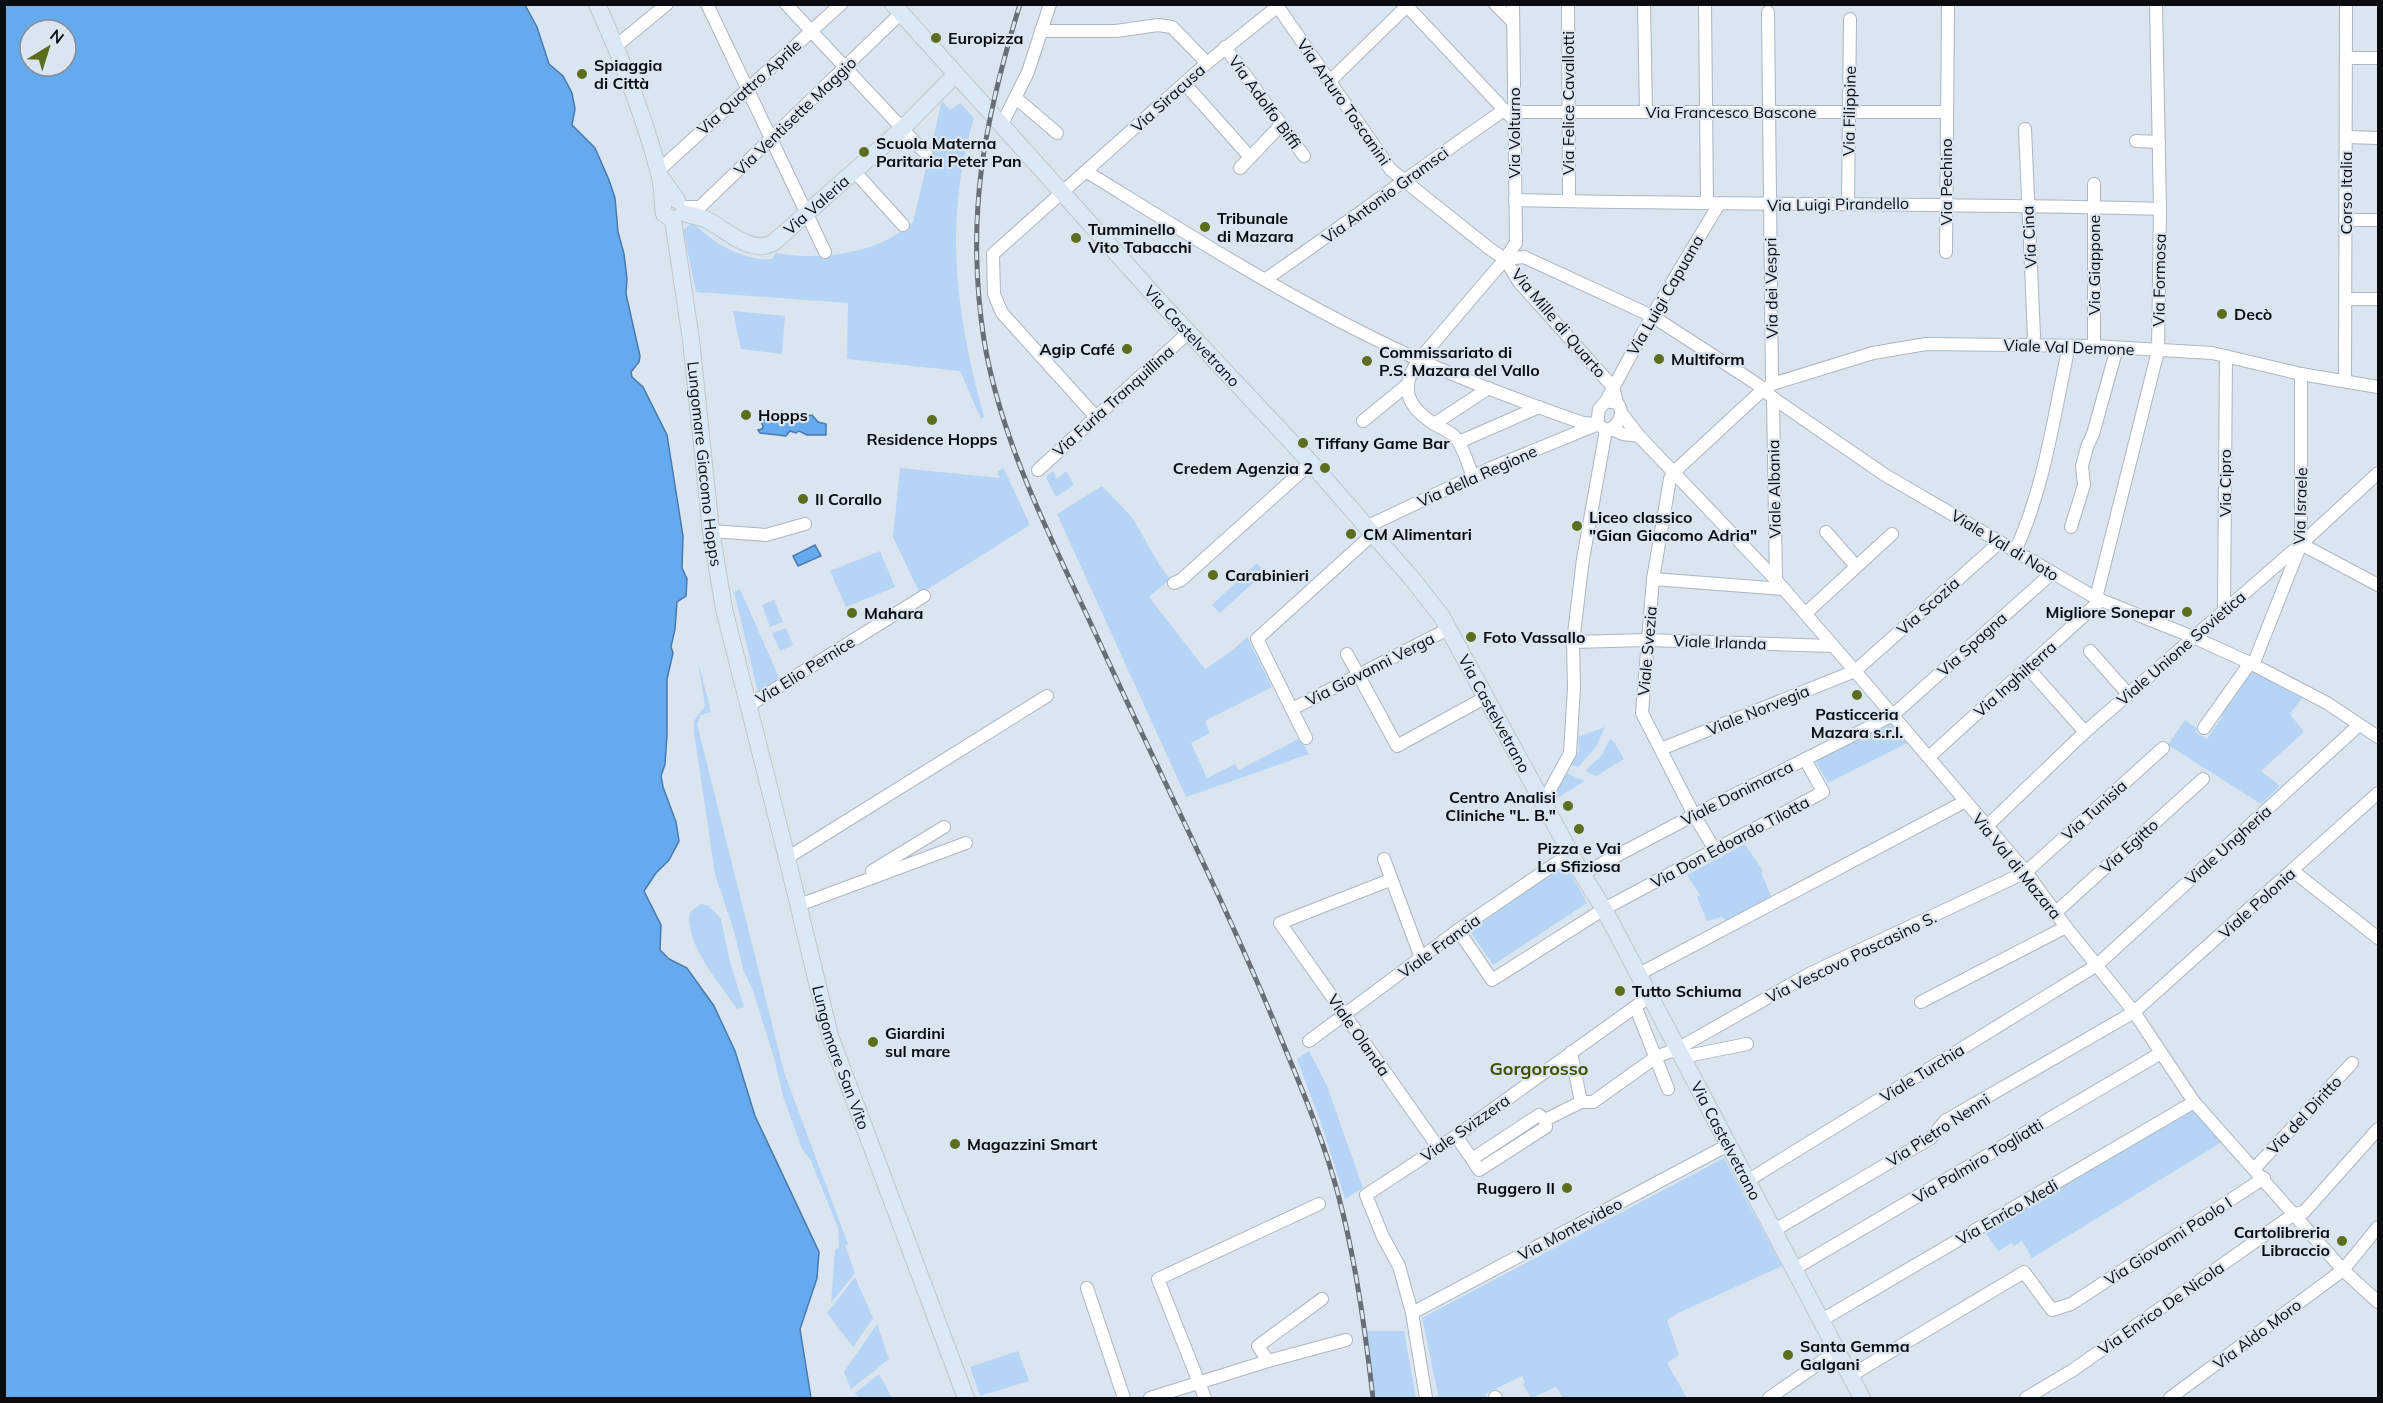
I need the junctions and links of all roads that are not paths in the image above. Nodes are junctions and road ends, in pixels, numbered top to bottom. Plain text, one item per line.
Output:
1 (597, 4) edge
2 (667, 4) edge
3 (707, 4) edge
4 (786, 4) edge
5 (841, 4) edge
6 (1050, 4) edge
7 (1495, 4) edge
8 (1513, 4) edge
9 (1568, 4) edge
10 (1644, 4) edge
11 (1705, 4) edge
12 (1948, 4) edge
13 (2156, 4) edge
14 (2346, 4) edge
15 (1407, 5) edge
16 (1277, 6) edge
17 (897, 9) edge
18 (1768, 12) dead end
19 (1850, 19) dead end
20 (1513, 22) junction
21 (811, 31) junction
22 (1041, 31) junction
23 (616, 46) junction
24 (1225, 47) junction
25 (2347, 58) junction
26 (2379, 58) edge
27 (1207, 63) junction
28 (843, 68) junction
29 (956, 74) junction
30 (1330, 81) junction
31 (1185, 84) junction
32 (748, 89) junction
33 (1016, 98) junction
34 (1568, 111) junction
35 (1646, 111) junction
36 (1848, 111) junction
37 (1705, 112) junction
38 (1770, 112) junction
39 (1946, 112) junction
40 (1511, 114) junction
41 (1000, 122) junction
42 (1281, 125) junction
43 (902, 129) junction
44 (2025, 129) dead end
45 (1056, 133) dead end
46 (2346, 137) junction
47 (2379, 138) edge
48 (772, 139) junction
49 (2136, 141) dead end
50 (2159, 142) junction
51 (927, 155) dead end
52 (1305, 156) dead end
53 (1250, 157) junction
54 (1240, 168) dead end
55 (855, 172) junction
56 (1087, 172) junction
57 (659, 174) junction
58 (1402, 180) junction
59 (2094, 184) dead end
60 (1062, 193) junction
61 (1515, 200) junction
62 (1569, 201) junction
63 (1848, 203) junction
64 (1713, 204) junction
65 (1946, 204) junction
66 (1769, 205) junction
67 (2027, 206) junction
68 (2093, 207) junction
69 (676, 209) junction
70 (2160, 209) junction
71 (807, 213) junction
72 (2345, 220) junction
73 (2379, 220) edge
74 (903, 225) dead end
75 (825, 252) dead end
76 (1946, 252) dead end
77 (1505, 259) junction
78 (1266, 279) junction
79 (2347, 299) junction
80 (2379, 299) edge
81 (1652, 316) junction
82 (1189, 332) junction
83 (2032, 344) junction
84 (2069, 346) junction
85 (2094, 346) junction
86 (2117, 348) junction
87 (2158, 351) junction
88 (2226, 356) junction
89 (1419, 360) junction
90 (2301, 374) junction
91 (2345, 381) junction
92 (1407, 386) junction
93 (1613, 387) junction
94 (2379, 387) edge
95 (1489, 388) junction
96 (1770, 391) junction
97 (1615, 406) junction
98 (1539, 407) junction
99 (1095, 416) junction
100 (1363, 421) dead end
101 (1434, 424) junction
102 (1598, 427) junction
103 (1641, 438) junction
104 (1459, 442) junction
105 (1311, 463) junction
106 (1038, 470) dead end
107 (1674, 472) junction
108 (1473, 477) junction
109 (2377, 477) edge
110 (805, 524) dead end
111 (2071, 527) dead end
112 (1369, 530) junction
113 (711, 531) junction
114 (1826, 532) dead end
115 (1892, 534) dead end
116 (2000, 542) junction
117 (2301, 544) junction
118 (2016, 549) junction
119 (1856, 566) junction
120 (2052, 573) junction
121 (1653, 579) junction
122 (1174, 583) dead end
123 (1780, 585) junction
124 (2379, 585) edge
125 (924, 596) dead end
126 (2099, 599) junction
127 (2224, 610) junction
128 (1806, 613) junction
129 (1448, 629) junction
130 (2193, 638) junction
131 (1647, 640) junction
132 (1573, 642) junction
133 (1832, 646) junction
134 (2090, 651) dead end
135 (1347, 654) dead end
136 (2252, 664) junction
137 (2027, 667) junction
138 (1855, 670) junction
139 (1358, 675) junction
140 (2128, 694) junction
141 (1047, 696) dead end
142 (1486, 697) junction
143 (748, 706) junction
144 (1292, 709) junction
145 (1893, 715) junction
146 (2359, 725) junction
147 (2205, 728) dead end
148 (2085, 732) junction
149 (2379, 737) edge
150 (1306, 738) dead end
151 (2163, 748) dead end
152 (1661, 749) junction
153 (1929, 757) junction
154 (1805, 759) junction
155 (2203, 779) dead end
156 (2379, 793) edge
157 (1544, 801) junction
158 (1964, 802) junction
159 (1694, 815) junction
160 (944, 826) dead end
161 (1986, 827) junction
162 (966, 843) dead end
163 (1715, 850) junction
164 (1570, 853) junction
165 (788, 858) junction
166 (1384, 859) dead end
167 (2293, 871) junction
168 (2026, 873) junction
169 (1582, 874) junction
170 (1390, 880) junction
171 (850, 885) junction
172 (799, 905) junction
173 (1604, 909) junction
174 (2055, 912) junction
175 (2066, 927) junction
176 (1458, 930) junction
177 (2379, 938) edge
178 (1421, 958) junction
179 (2097, 965) junction
180 (1639, 974) junction
181 (1650, 996) junction
182 (1921, 1002) dead end
183 (1636, 1008) junction
184 (2134, 1012) junction
185 (1345, 1015) junction
186 (1309, 1041) dead end
187 (1747, 1044) dead end
188 (1571, 1052) junction
189 (1681, 1052) junction
190 (2162, 1053) junction
191 (1656, 1058) junction
192 (2352, 1063) dead end
193 (1668, 1089) dead end
194 (1581, 1102) junction
195 (2194, 1102) junction
196 (2379, 1129) edge
197 (1456, 1136) junction
198 (1728, 1145) junction
199 (1438, 1147) junction
200 (2255, 1168) junction
201 (2264, 1178) junction
202 (1747, 1181) junction
203 (1319, 1204) dead end
204 (2294, 1214) junction
205 (2379, 1227) edge
206 (1773, 1231) junction
207 (1794, 1269) junction
208 (2343, 1270) junction
209 (1087, 1288) dead end
210 (1322, 1299) dead end
211 (2379, 1302) edge
212 (1412, 1312) junction
213 (1820, 1322) junction
214 (1346, 1340) dead end
215 (1837, 1351) junction
216 (1268, 1361) junction
217 (1850, 1376) junction
218 (1199, 1383) junction
219 (966, 1398) edge
220 (1124, 1398) edge
221 (1150, 1398) edge
222 (1205, 1398) edge
223 (1426, 1398) edge
224 (1769, 1398) edge
225 (1862, 1398) edge
226 (2026, 1398) edge
227 (2170, 1398) edge

1 - 23 main road, Lungomare Giacomo Hopps
2 - 23 street
3 - 32 street
4 - 21 street
5 - 21 street, Via Quattro Aprile
6 - 22 street
7 - 20 street
8 - 20 street, Via Volturno
9 - 34 street, Via Felice Cavallotti
10 - 35 street
11 - 37 street
12 - 39 street, Via Pechino
13 - 50 street, Via Formosa
14 - 25 street, Corso Italia
15 - 30 street
15 - 40 street
16 - 24 street, Via Siracusa
16 - 30 street, Via Arturo Toscanini
17 - 28 street, Via Ventisette Maggio
17 - 29 main road, Via Castelvetrano
18 - 38 street, Via dei Vespri
19 - 36 street, Via Filippine
20 - 40 street, Via Volturno
21 - 28 street
21 - 32 street, Via Quattro Aprile
22 - 27 street
22 - 33 street
23 - 57 main road, Lungomare Giacomo Hopps
24 - 27 street, Via Siracusa
24 - 42 street, Via Adolfo Biffi
25 - 26 street
25 - 46 street, Corso Italia
27 - 31 street, Via Siracusa
28 - 43 street
28 - 48 street, Via Ventisette Maggio
29 - 41 main road, Via Castelvetrano
29 - 43 main road, Via Valeria
30 - 58 street, Via Arturo Toscanini
31 - 53 street
31 - 56 street, Via Siracusa
32 - 48 street
32 - 57 street, Via Quattro Aprile
33 - 41 street
33 - 45 street
34 - 35 street, Via Francesco Bascone
34 - 40 street, Via Francesco Bascone
34 - 62 street, Via Felice Cavallotti
35 - 37 street, Via Francesco Bascone
36 - 38 street, Via Francesco Bascone
36 - 39 street, Via Francesco Bascone
36 - 63 street, Via Filippine
37 - 38 street, Via Francesco Bascone
37 - 64 street
38 - 66 street, Via dei Vespri
39 - 65 street, Via Pechino
40 - 58 street, Via Antonio Gramsci
40 - 61 street, Via Volturno
41 - 60 main road, Via Castelvetrano
42 - 52 street, Via Adolfo Biffi
42 - 53 street
43 - 51 street
43 - 55 main road, Via Valeria
44 - 67 street, Via Cina
46 - 47 street
46 - 72 street, Corso Italia
48 - 69 street, Via Ventisette Maggio
48 - 71 street
49 - 50 street
50 - 70 street, Via Formosa
53 - 54 street
55 - 71 main road, Via Valeria
55 - 74 street
56 - 60 street, Via Siracusa
56 - 78 street
57 - 69 main road, Lungomare Giacomo Hopps
58 - 77 street, Via Arturo Toscanini
58 - 78 street, Via Antonio Gramsci
59 - 68 street, Via Giappone
60 - 82 main road, Via Castelvetrano
60 - 99 street, Via Siracusa
61 - 62 street, Via Luigi Pirandello
61 - 77 street, Via Volturno
62 - 64 street, Via Luigi Pirandello
63 - 65 street, Via Luigi Pirandello
63 - 66 street, Via Luigi Pirandello
64 - 66 street, Via Luigi Pirandello
64 - 81 street, Via Luigi Capuana
65 - 67 street, Via Luigi Pirandello
65 - 76 street, Via Pechino
66 - 96 street, Via dei Vespri
67 - 68 street, Via Luigi Pirandello
67 - 83 street, Via Cina
68 - 70 street, Via Luigi Pirandello
68 - 85 street, Via Giappone
69 - 71 main road, Via Valeria
69 - 113 main road, Lungomare Giacomo Hopps
70 - 87 street, Via Formosa
71 - 75 street
72 - 73 street
72 - 79 street, Corso Italia
77 - 81 street, Viale Val di Noto
77 - 89 street, Via Volturno
77 - 93 street, Via Mille di Quarto
78 - 89 street
79 - 80 street
79 - 91 street, Corso Italia
81 - 93 street, Via Luigi Capuana
81 - 96 street, Viale Val di Noto
82 - 99 street, Via Furia Tranquillina
82 - 105 main road, Via Castelvetrano
83 - 84 street, Viale Val Demone
83 - 96 street, Viale Val Demone
84 - 85 street, Viale Val Demone
84 - 118 street
85 - 86 street, Viale Val Demone
86 - 87 street, Viale Val Demone
86 - 111 street
87 - 88 street, Viale Val Demone
87 - 126 street, Via Formosa
88 - 90 street, Viale Val Demone
88 - 127 street, Via Cipro
89 - 92 street, Via Volturno
89 - 95 street
90 - 91 street, Viale Val Demone
90 - 117 street, Via Israele
91 - 94 street, Viale Val Demone
92 - 100 street
92 - 101 street
93 - 97 street
95 - 98 street
95 - 101 street
96 - 107 street
96 - 116 street, Viale Val di Noto
96 - 123 street, Viale Albania
97 - 102 street
97 - 102 street
97 - 103 street, Via Val di Mazara
98 - 102 street
98 - 104 street
99 - 106 street, Via Furia Tranquillina
101 - 104 street
102 - 103 street
102 - 108 street, Via della Regione
102 - 132 street
103 - 107 street, Via Val di Mazara
104 - 108 street
105 - 112 main road, Via Castelvetrano
105 - 122 street
107 - 121 street, Viale Svezia
107 - 123 street, Via Val di Mazara
108 - 112 street, Via della Regione
109 - 117 street, Viale Unione Sovietica
110 - 113 street
112 - 129 main road, Via Castelvetrano
112 - 144 street, Via della Regione
113 - 143 main road, Lungomare Giacomo Hopps
114 - 119 street
115 - 119 street
116 - 118 street, Viale Val di Noto
116 - 138 street, Via Scozia
117 - 124 street
117 - 127 street, Viale Unione Sovietica
117 - 136 street, Via Israele
118 - 120 street, Viale Val di Noto
119 - 128 street
120 - 126 street, Viale Val di Noto
120 - 145 street, Via Spagna
121 - 123 street
121 - 131 street, Viale Svezia
123 - 128 street, Via Val di Mazara
125 - 143 street, Via Elio Pernice
126 - 130 street, Viale Val di Noto
126 - 137 street, Via Inghilterra
127 - 130 street, Viale Unione Sovietica
128 - 133 street, Via Val di Mazara
129 - 139 street, Via Giovanni Verga
129 - 142 main road, Via Castelvetrano
130 - 136 street, Viale Val di Noto
130 - 140 street, Viale Unione Sovietica
131 - 132 street, Viale Irlanda
131 - 133 street, Viale Irlanda
131 - 152 street, Viale Svezia
132 - 157 street
133 - 138 street, Via Val di Mazara
134 - 140 street
135 - 139 street
136 - 146 street, Viale Val di Noto
136 - 147 street, Via Israele
137 - 148 street
137 - 153 street, Via Inghilterra
138 - 145 street, Via Val di Mazara
138 - 152 street, Viale Norvegia
139 - 142 street
139 - 144 street, Via Giovanni Verga
140 - 148 street, Viale Unione Sovietica
141 - 165 street
142 - 157 main road, Via Castelvetrano
143 - 165 main road, Lungomare San Vito
144 - 150 street
145 - 153 street, Via Val di Mazara
145 - 154 street, Viale Danimarca
146 - 149 street, Viale Val di Noto
146 - 179 street, Viale Ungheria
148 - 161 street, Viale Unione Sovietica
151 - 168 street, Via Tunisia
152 - 159 street, Viale Svezia
153 - 158 street, Via Val di Mazara
154 - 159 street, Viale Danimarca
154 - 163 street, Via Don Edoardo Tilotta
155 - 174 street, Via Egitto
156 - 167 street, Viale Polonia
157 - 164 main road, Via Castelvetrano
158 - 161 street, Via Val di Mazara
158 - 180 street
159 - 163 street, Viale Svezia
159 - 169 street, Viale Danimarca
160 - 171 street
161 - 168 street, Via Val di Mazara
162 - 171 street
163 - 173 street, Via Don Edoardo Tilotta
164 - 169 main road, Via Castelvetrano
164 - 176 street, Viale Francia
165 - 172 main road, Lungomare San Vito
166 - 170 street
167 - 177 street
167 - 184 street, Viale Polonia
168 - 174 street, Via Val di Mazara
168 - 189 street, Via Vescovo Pascasino S.
169 - 173 main road, Via Castelvetrano
170 - 178 street
170 - 185 street, Viale Olanda
171 - 172 street
172 - 219 main road, Lungomare San Vito
173 - 176 street, Via Don Edoardo Tilotta
173 - 180 main road, Via Castelvetrano
174 - 175 street, Via Val di Mazara
175 - 179 street, Via Val di Mazara
175 - 182 street
176 - 178 street, Viale Francia
178 - 185 street, Viale Francia
179 - 184 street, Via Val di Mazara
179 - 202 street, Viale Turchia
180 - 181 main road, Via Castelvetrano
181 - 183 street, Viale Svizzera
181 - 189 main road, Via Castelvetrano
183 - 188 street, Viale Svizzera
183 - 191 street
184 - 190 street, Via Val di Mazara
184 - 206 street, Via Pietro Nenni
185 - 186 street, Viale Francia
185 - 199 street, Viale Olanda
187 - 189 street
188 - 194 street
188 - 197 street, Viale Svizzera
189 - 191 street
189 - 198 main road, Via Castelvetrano
190 - 195 street, Via Val di Mazara
190 - 207 street, Via Palmiro Togliatti
191 - 193 street
191 - 194 street
192 - 200 street, Via del Diritto
194 - 197 street
195 - 200 street, Via Val di Mazara
195 - 213 street, Via Enrico Medi
196 - 204 street, Via Enrico De Nicola
197 - 199 street, Viale Svizzera
198 - 202 main road, Via Castelvetrano
198 - 212 street, Via Montevideo
199 - 212 street, Viale Svizzera
200 - 201 street, Via Val di Mazara
201 - 204 street, Via Val di Mazara
201 - 217 street, Via Giovanni Paolo I
202 - 206 main road, Via Castelvetrano
203 - 218 street
204 - 208 street, Via Val di Mazara
204 - 226 street, Via Enrico De Nicola
205 - 208 street, Via Aldo Moro
206 - 207 main road, Via Castelvetrano
207 - 213 main road, Via Castelvetrano
208 - 211 street, Via Val di Mazara
208 - 227 street, Via Aldo Moro
209 - 220 street
210 - 216 street
212 - 223 street
213 - 215 main road, Via Castelvetrano
214 - 216 street
215 - 217 main road, Via Castelvetrano
215 - 224 street
216 - 218 street
217 - 225 main road, Via Castelvetrano
218 - 221 street
218 - 222 street

